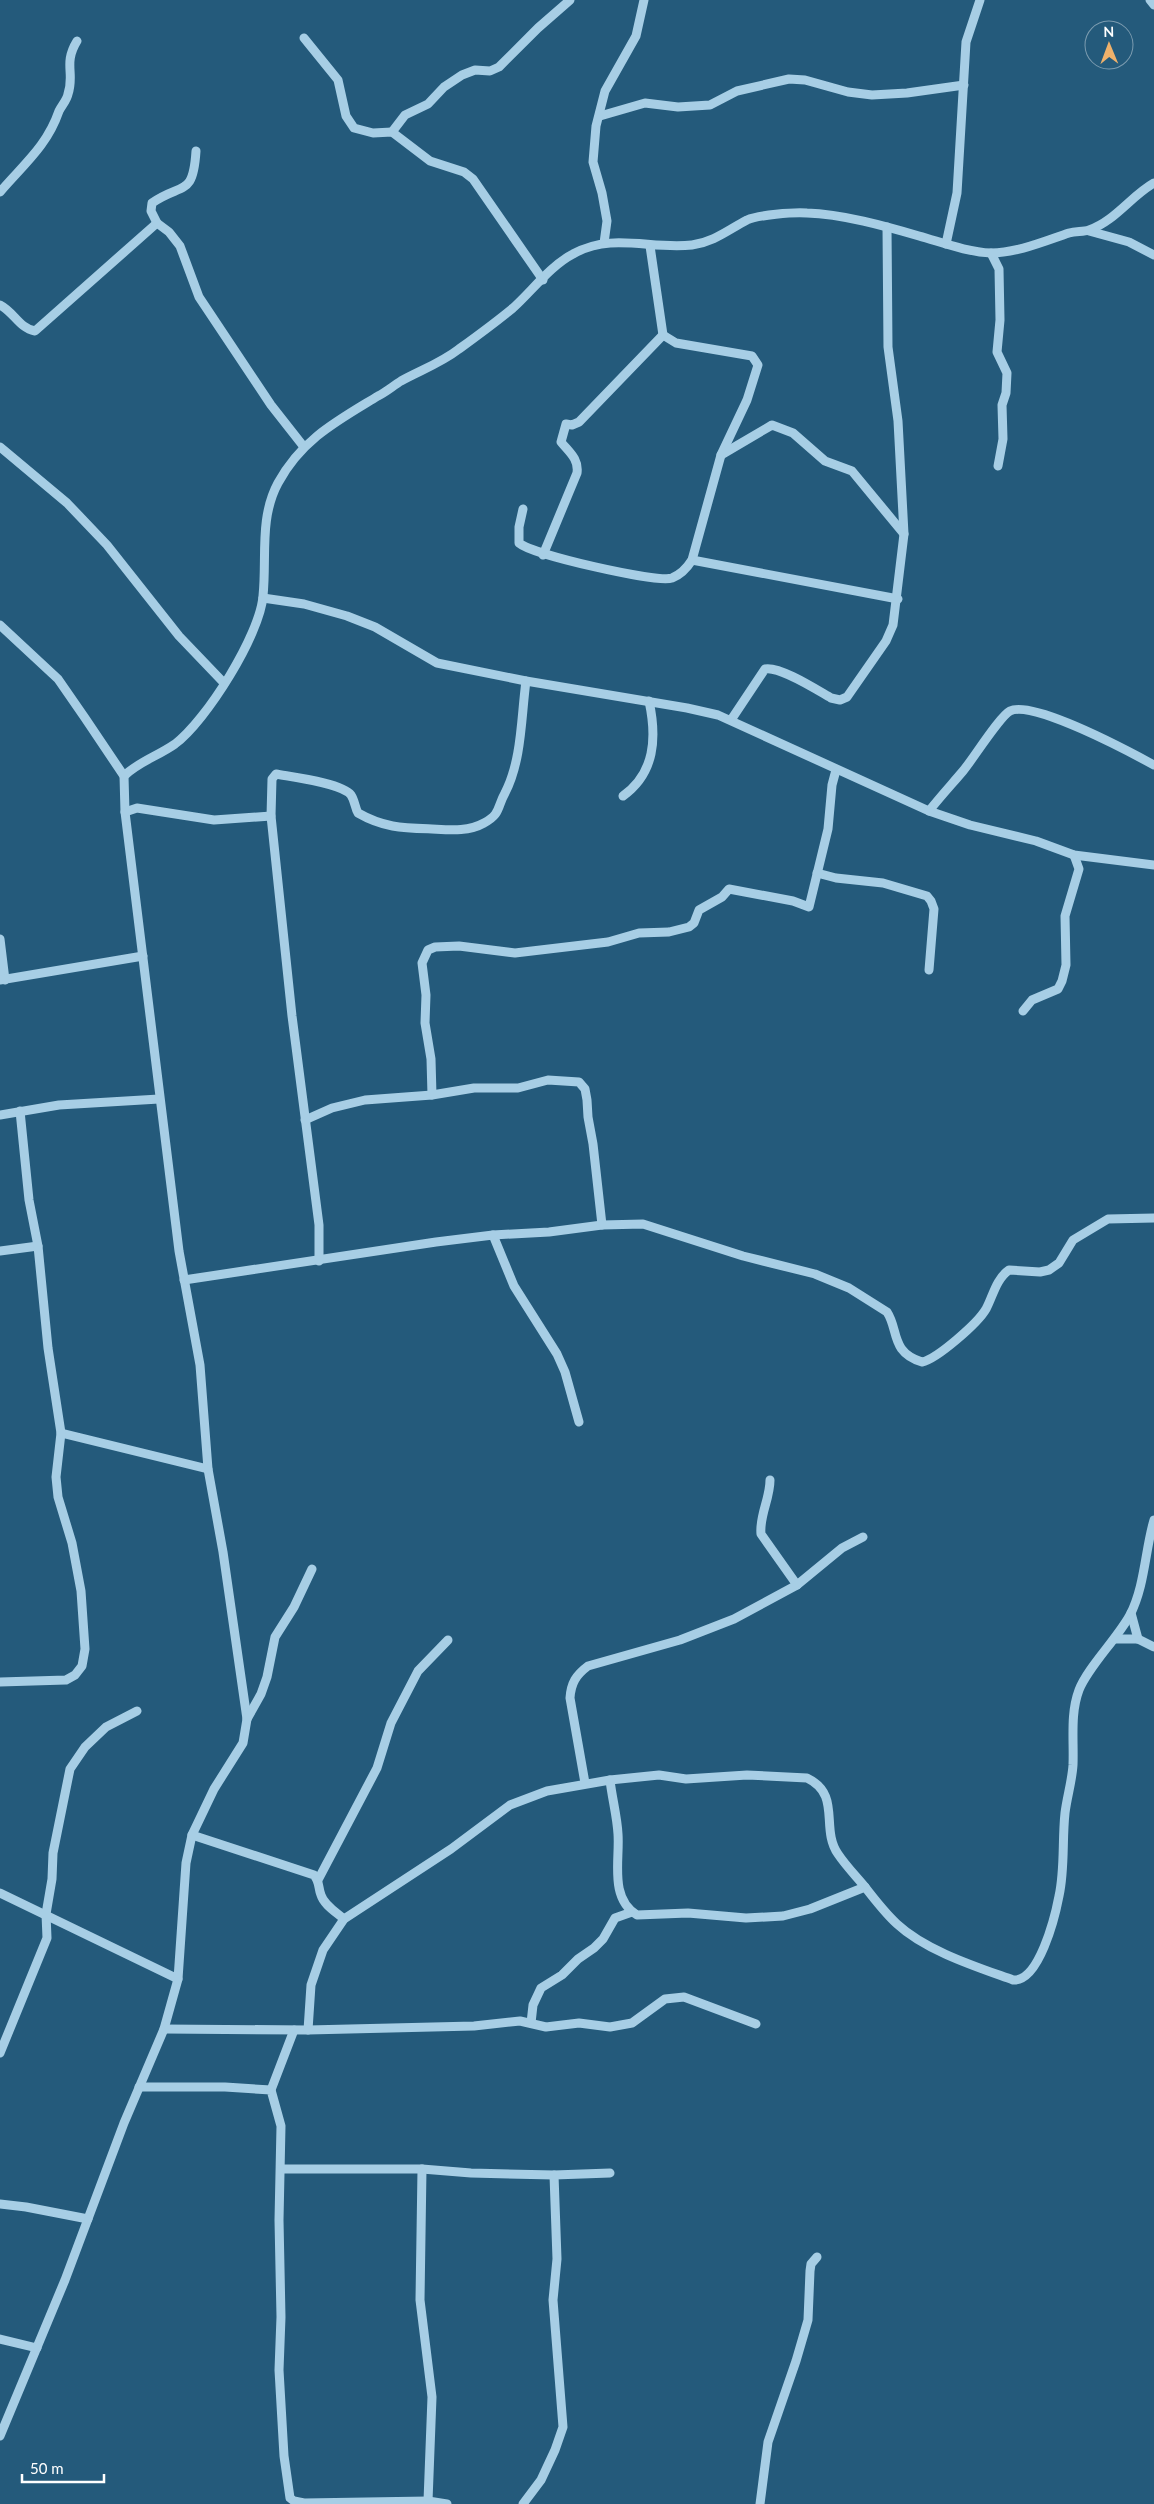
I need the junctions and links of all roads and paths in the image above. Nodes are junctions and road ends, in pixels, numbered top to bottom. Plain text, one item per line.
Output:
1 (570, 0) edge
2 (644, 0) edge
3 (980, 0) edge
4 (1150, 0) edge
5 (1154, 5) edge
6 (304, 38) dead end
7 (77, 41) dead end
8 (964, 84) junction
9 (600, 116) junction
10 (392, 132) junction
11 (196, 151) dead end
12 (1154, 183) edge
13 (0, 192) edge
14 (157, 223) junction
15 (887, 227) junction
16 (1089, 231) junction
17 (604, 243) junction
18 (946, 244) junction
19 (650, 246) junction
20 (991, 253) junction
21 (1154, 255) edge
22 (542, 280) junction
23 (0, 305) edge
24 (663, 335) junction
25 (0, 447) edge
26 (304, 447) junction
27 (721, 455) junction
28 (998, 466) dead end
29 (523, 509) dead end
30 (904, 534) junction
31 (543, 555) junction
32 (692, 560) junction
33 (263, 598) junction
34 (898, 599) junction
35 (0, 625) edge
36 (526, 681) junction
37 (224, 683) junction
38 (649, 701) junction
39 (731, 720) junction
40 (1154, 765) edge
41 (836, 770) junction
42 (124, 776) junction
43 (623, 796) dead end
44 (929, 811) junction
45 (125, 812) junction
46 (271, 816) junction
47 (1074, 855) junction
48 (1154, 865) edge
49 (817, 873) junction
50 (0, 939) edge
51 (143, 956) junction
52 (929, 970) dead end
53 (2, 980) edge
54 (1023, 1010) dead end
55 (432, 1095) junction
56 (159, 1099) junction
57 (20, 1111) junction
58 (0, 1115) edge
59 (305, 1120) junction
60 (1154, 1218) edge
61 (602, 1225) junction
62 (493, 1235) junction
63 (38, 1246) junction
64 (0, 1251) edge
65 (319, 1261) junction
66 (184, 1280) junction
67 (579, 1422) dead end
68 (61, 1433) junction
69 (208, 1468) junction
70 (770, 1480) dead end
71 (1154, 1520) edge
72 (862, 1537) dead end
73 (312, 1570) dead end
74 (797, 1585) junction
75 (1131, 1613) junction
76 (1115, 1639) junction
77 (1138, 1639) junction
78 (448, 1640) dead end
79 (1154, 1647) edge
80 (0, 1682) edge
81 (137, 1712) dead end
82 (247, 1719) junction
83 (610, 1780) junction
84 (585, 1782) junction
85 (192, 1835) junction
86 (318, 1880) junction
87 (865, 1887) junction
88 (0, 1893) edge
89 (632, 1912) junction
90 (46, 1914) junction
91 (344, 1919) junction
92 (178, 1979) junction
93 (531, 2023) junction
94 (756, 2024) dead end
95 (164, 2029) junction
96 (294, 2030) junction
97 (308, 2030) junction
98 (0, 2053) edge
99 (139, 2087) junction
100 (271, 2090) junction
101 (422, 2168) junction
102 (282, 2169) junction
103 (610, 2173) dead end
104 (554, 2175) junction
105 (0, 2204) edge
106 (88, 2220) junction
107 (817, 2257) dead end
108 (0, 2339) edge
109 (36, 2348) junction
110 (0, 2436) edge
111 (428, 2501) junction
112 (447, 2504) edge
113 (523, 2504) edge
114 (760, 2504) edge

1 - 10 street
2 - 9 street
3 - 8 street
4 - 5 street
6 - 10 street
7 - 13 street
8 - 9 street
8 - 18 street
9 - 17 street
10 - 22 street
11 - 14 street
12 - 16 street
14 - 23 street
14 - 26 street
15 - 18 street
15 - 19 street
15 - 30 street
16 - 20 street
16 - 21 street
17 - 19 street
17 - 22 street
18 - 20 street
19 - 24 street
20 - 28 street
22 - 26 street
24 - 27 street
24 - 31 street
25 - 37 street
26 - 33 street
27 - 30 street
27 - 32 street
29 - 31 street
30 - 34 street
31 - 32 street
32 - 34 street
33 - 36 street
33 - 37 street
34 - 39 street
35 - 42 street
36 - 38 street
36 - 46 street
37 - 42 street
38 - 39 street
38 - 43 street
39 - 41 street
40 - 44 street
41 - 44 street
41 - 49 street
42 - 45 street
44 - 47 street
45 - 46 street
45 - 51 street
46 - 59 street
47 - 48 street
47 - 54 street
49 - 52 street
49 - 55 street
50 - 53 street
51 - 53 street
51 - 56 street
55 - 59 street
55 - 61 street
56 - 57 street
56 - 66 street
57 - 58 street
57 - 63 street
59 - 65 street
60 - 61 street
61 - 62 street
62 - 65 street
62 - 67 street
63 - 64 street
63 - 68 street
65 - 66 street
66 - 69 street
68 - 69 street
68 - 80 street
69 - 82 street
70 - 74 street
71 - 75 street
72 - 74 street
73 - 82 street
74 - 84 street
75 - 76 street
75 - 77 street
76 - 77 street
76 - 87 street
77 - 79 street
78 - 86 street
81 - 90 street
82 - 85 street
83 - 84 street
83 - 87 street
83 - 89 street
84 - 91 street
85 - 86 street
85 - 92 street
86 - 91 street
87 - 89 street
88 - 90 street
89 - 93 street
90 - 92 street
90 - 98 street
91 - 97 street
92 - 95 street
93 - 94 street
93 - 97 street
95 - 96 street
95 - 99 street
96 - 97 street
96 - 100 street
99 - 100 street
99 - 106 street
100 - 102 street
101 - 102 street
101 - 104 street
101 - 111 street
102 - 111 street
103 - 104 street
104 - 113 street
105 - 106 street
106 - 109 street
107 - 114 street
108 - 109 street
109 - 110 street
111 - 112 street

